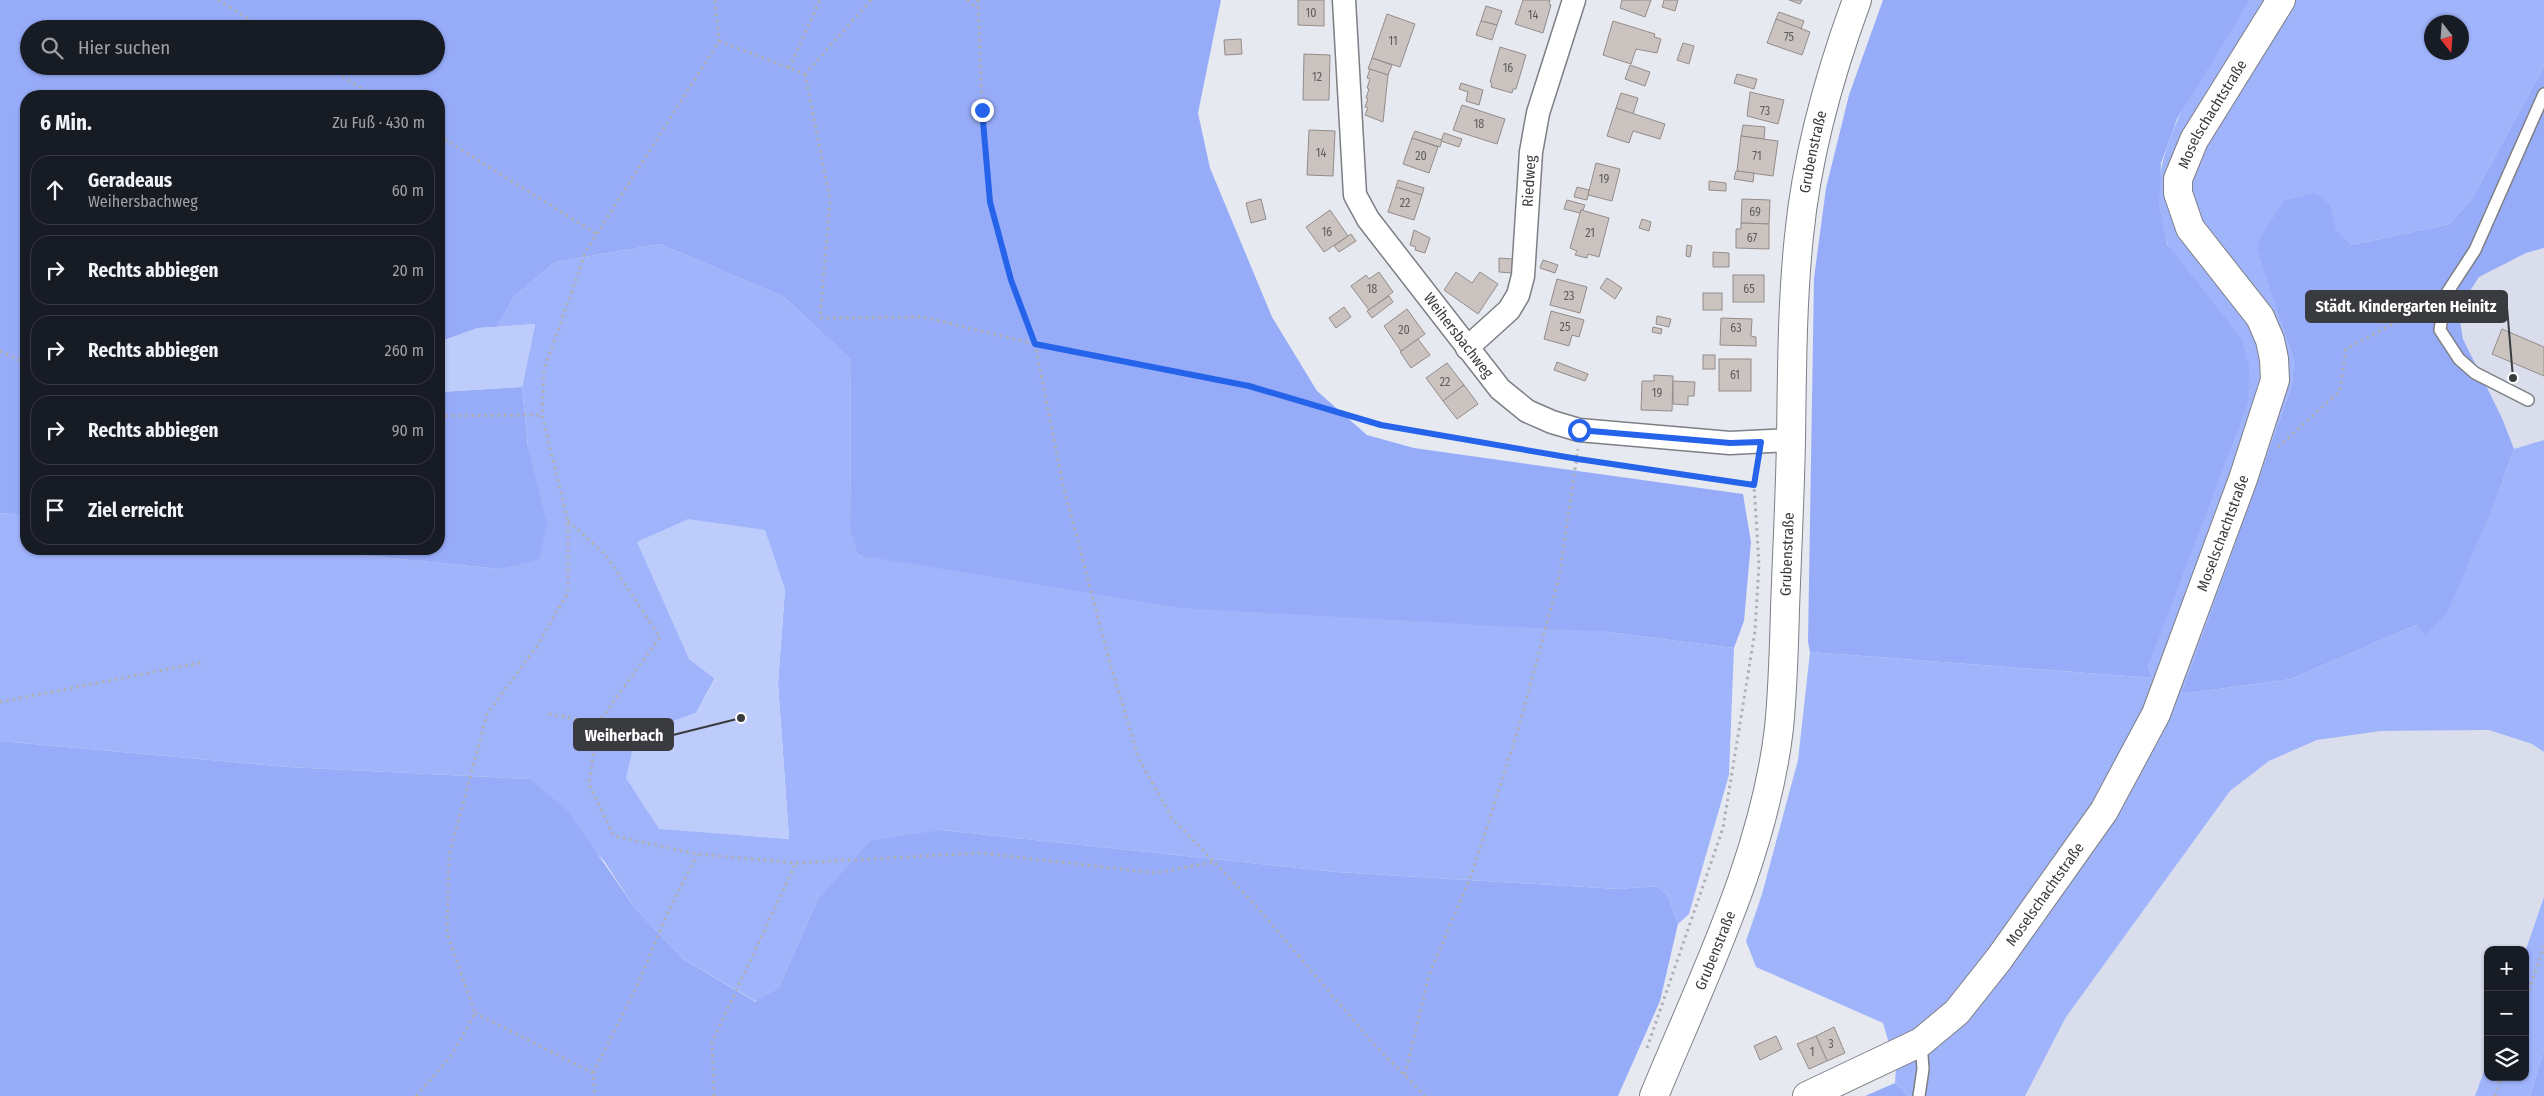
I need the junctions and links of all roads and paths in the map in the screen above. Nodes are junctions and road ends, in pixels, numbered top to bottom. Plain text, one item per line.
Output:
1 (218, 0) edge
2 (715, 0) edge
3 (820, 0) edge
4 (871, 0) edge
5 (967, 0) edge
6 (978, 0) edge
7 (1344, 0) edge
8 (1574, 0) edge
9 (1857, 0) edge
10 (2281, 0) edge
11 (978, 9) junction
12 (250, 20) edge
13 (719, 41) junction
14 (789, 68) junction
15 (805, 74) junction
16 (340, 75) edge
17 (364, 90) edge
18 (2544, 94) edge
19 (445, 140) edge
20 (597, 234) junction
21 (2445, 296) junction
22 (1035, 344) junction
23 (1467, 348) junction
24 (0, 351) edge
25 (20, 360) edge
26 (2528, 400) dead end
27 (542, 415) junction
28 (445, 416) edge
29 (1791, 440) junction
30 (1761, 442) junction
31 (2277, 448) dead end
32 (1578, 459) junction
33 (1754, 485) junction
34 (568, 521) junction
35 (204, 662) dead end
36 (0, 702) edge
37 (549, 714) dead end
38 (598, 723) junction
39 (697, 854) junction
40 (1215, 862) junction
41 (796, 863) junction
42 (2544, 946) edge
43 (2529, 991) edge
44 (475, 1013) junction
45 (1921, 1042) junction
46 (1646, 1050) dead end
47 (593, 1073) junction
48 (1404, 1075) junction
49 (2500, 1081) edge
50 (416, 1096) edge
51 (595, 1096) edge
52 (714, 1096) edge
53 (1425, 1096) edge
54 (1654, 1096) edge
55 (1807, 1096) edge
56 (1919, 1096) edge
57 (2495, 1096) edge

1 - 12 path
2 - 13 path
3 - 14 path
4 - 15 path
5 - 11 path
6 - 11 path
7 - 23 street, Weihersbachweg
8 - 23 street, Riedweg
9 - 29 street, Grubenstraße
10 - 45 street, Moselschachtstraße
11 - 22 path
13 - 14 path
13 - 20 path
14 - 15 path
15 - 22 path
16 - 17 path
18 - 21 lane
19 - 20 path
20 - 27 path
21 - 26 lane
21 - 31 path
22 - 32 path
22 - 40 path
23 - 30 street, Weihersbachweg
24 - 25 path
27 - 28 path
27 - 34 path
29 - 30 street, Weihersbachweg
29 - 54 street, Grubenstraße
30 - 33 path
32 - 33 path
32 - 48 path
33 - 46 path
34 - 38 path
34 - 44 path
35 - 36 path
37 - 38 path
38 - 39 path
39 - 41 path
39 - 47 path
40 - 41 path
40 - 48 path
41 - 52 path
42 - 43 path
44 - 47 path
44 - 50 path
45 - 55 street, Moselschachtstraße
45 - 56 lane
47 - 51 path
48 - 53 path
49 - 57 path

